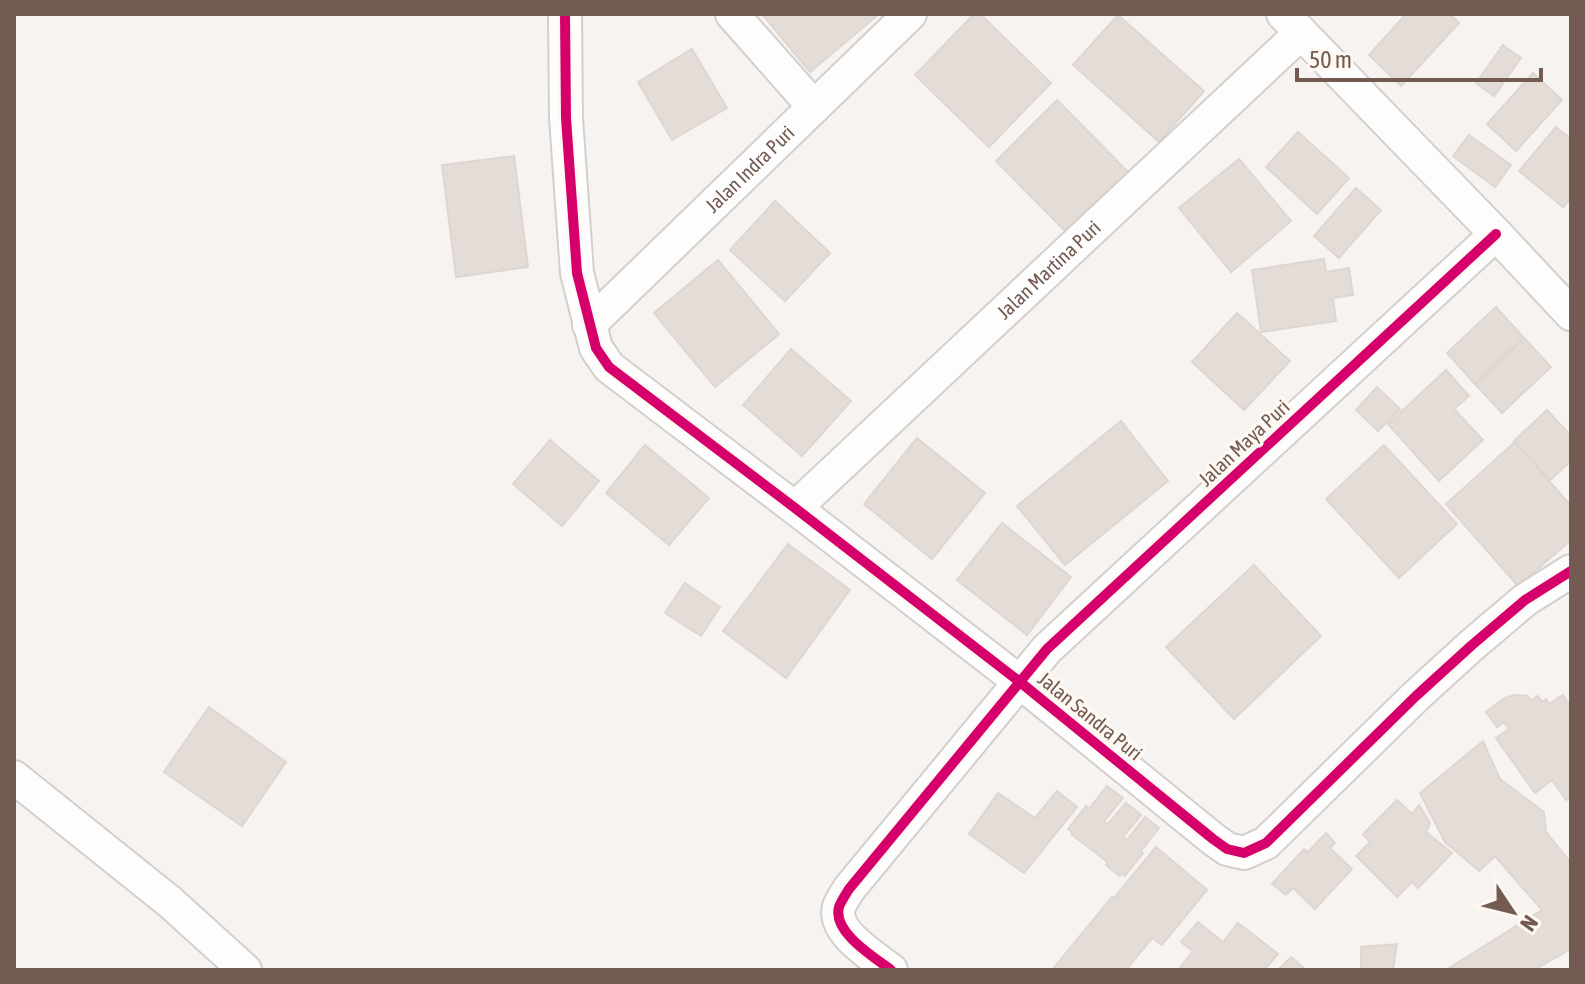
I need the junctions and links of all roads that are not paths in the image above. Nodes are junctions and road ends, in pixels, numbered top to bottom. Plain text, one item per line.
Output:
1 (565, 14) edge
2 (732, 14) edge
3 (910, 14) edge
4 (1292, 23) edge
5 (814, 107) junction
6 (1496, 234) junction
7 (1571, 314) edge
8 (589, 325) junction
9 (795, 508) junction
10 (1571, 571) edge
11 (1020, 682) junction
12 (14, 777) edge
13 (245, 970) edge
14 (891, 970) edge

1 - 8 street, Jalan Sandra Puri
2 - 5 street
3 - 5 street, Jalan Indra Puri
4 - 6 street
4 - 9 street, Jalan Martina Puri
5 - 8 street, Jalan Indra Puri
6 - 7 street
6 - 11 street, Jalan Maya Puri
8 - 9 street, Jalan Sandra Puri
9 - 11 street, Jalan Sandra Puri
10 - 11 street, Jalan Sandra Puri
11 - 14 street, Jalan Maya Puri
12 - 13 street

